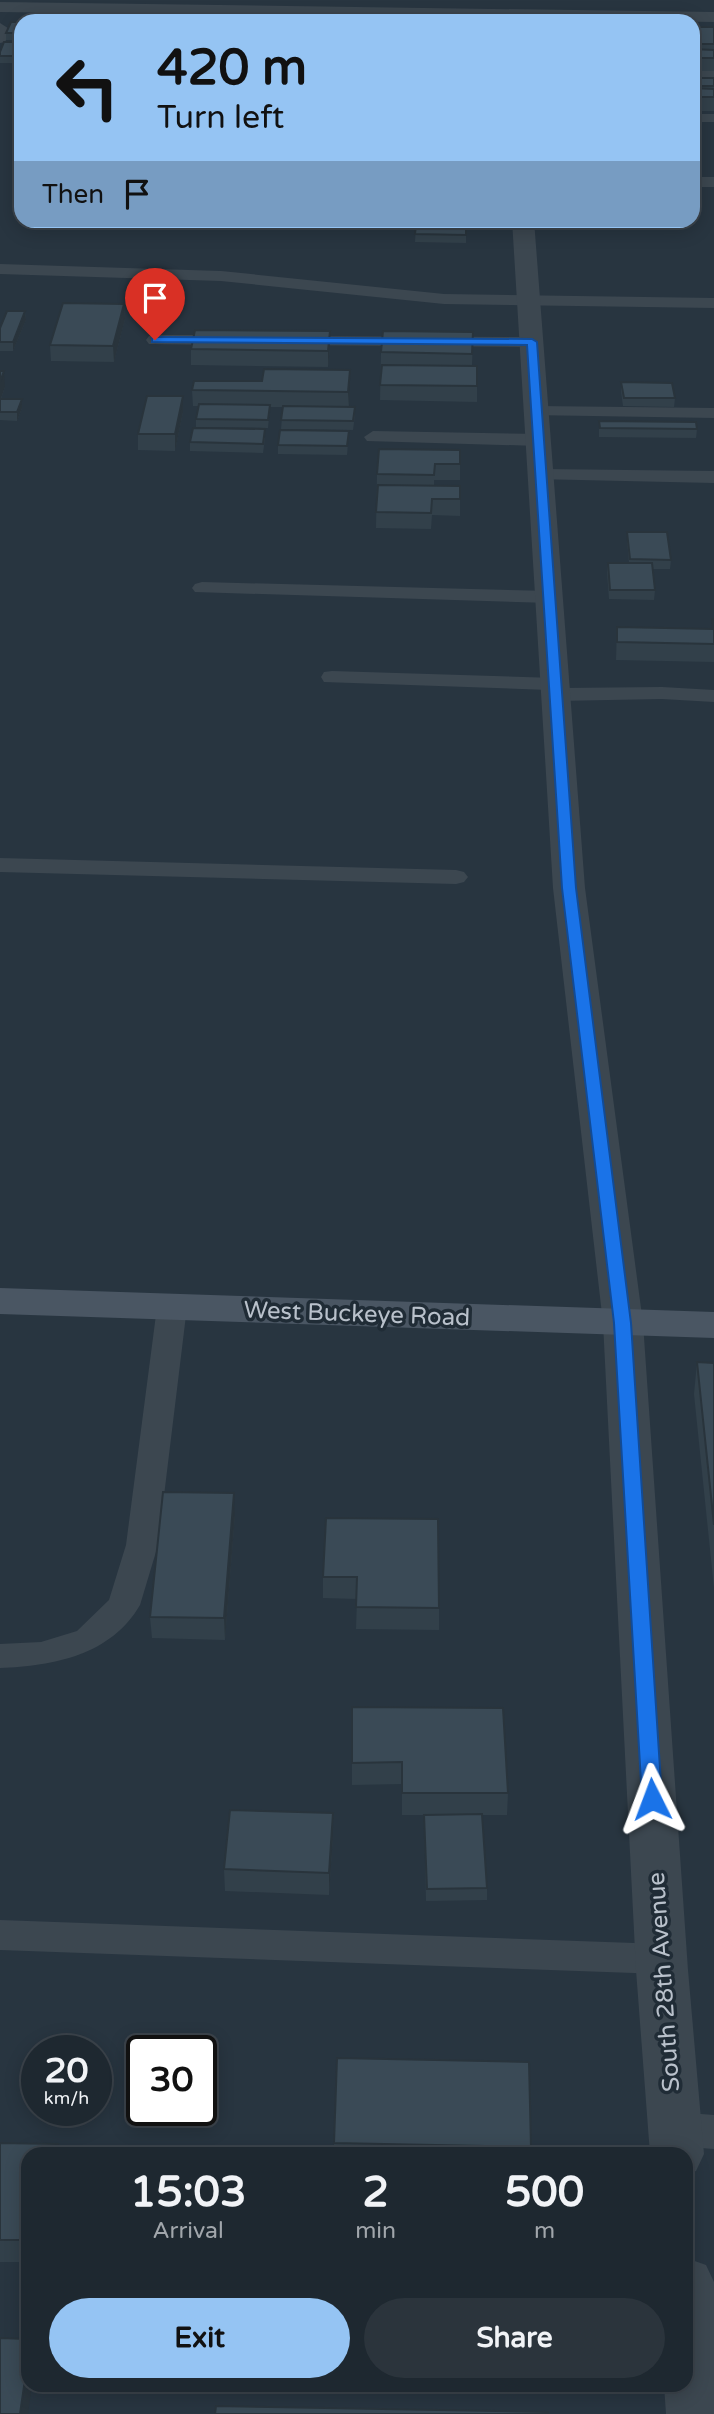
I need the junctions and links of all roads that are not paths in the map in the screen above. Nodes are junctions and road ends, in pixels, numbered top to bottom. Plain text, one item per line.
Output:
1 (1, 10) edge
2 (127, 14) edge
3 (0, 27) edge
4 (0, 39) edge
5 (524, 228) edge
6 (0, 269) edge
7 (528, 300) junction
8 (714, 303) edge
9 (155, 340) dead end
10 (251, 341) edge
11 (278, 341) edge
12 (532, 342) junction
13 (714, 413) edge
14 (538, 426) junction
15 (373, 437) dead end
16 (542, 475) junction
17 (714, 477) edge
18 (202, 588) dead end
19 (550, 597) junction
20 (332, 677) dead end
21 (556, 689) junction
22 (714, 696) edge
23 (0, 865) edge
24 (456, 877) dead end
25 (0, 1301) edge
26 (172, 1307) junction
27 (623, 1323) junction
28 (714, 1325) edge
29 (0, 1656) edge
30 (0, 1935) edge
31 (662, 1959) junction
32 (688, 2138) edge
33 (693, 2375) edge
34 (696, 2414) edge

1 - 2 street
3 - 4 lane
5 - 7 street, South 28th Avenue
6 - 7 lane
7 - 8 lane
7 - 12 street, South 28th Avenue
9 - 10 lane
11 - 12 lane
12 - 14 street, South 28th Avenue
13 - 14 lane
14 - 15 lane
14 - 16 street, South 28th Avenue
16 - 17 lane
16 - 19 street, South 28th Avenue
18 - 19 lane
19 - 21 street, South 28th Avenue
20 - 21 lane
21 - 22 lane
21 - 27 street, South 28th Avenue
23 - 24 lane
25 - 26 main road, West Buckeye Road
26 - 27 main road, West Buckeye Road
26 - 29 lane
27 - 28 main road, West Buckeye Road
27 - 31 street, South 28th Avenue
30 - 31 lane
31 - 32 street, South 28th Avenue
33 - 34 street

